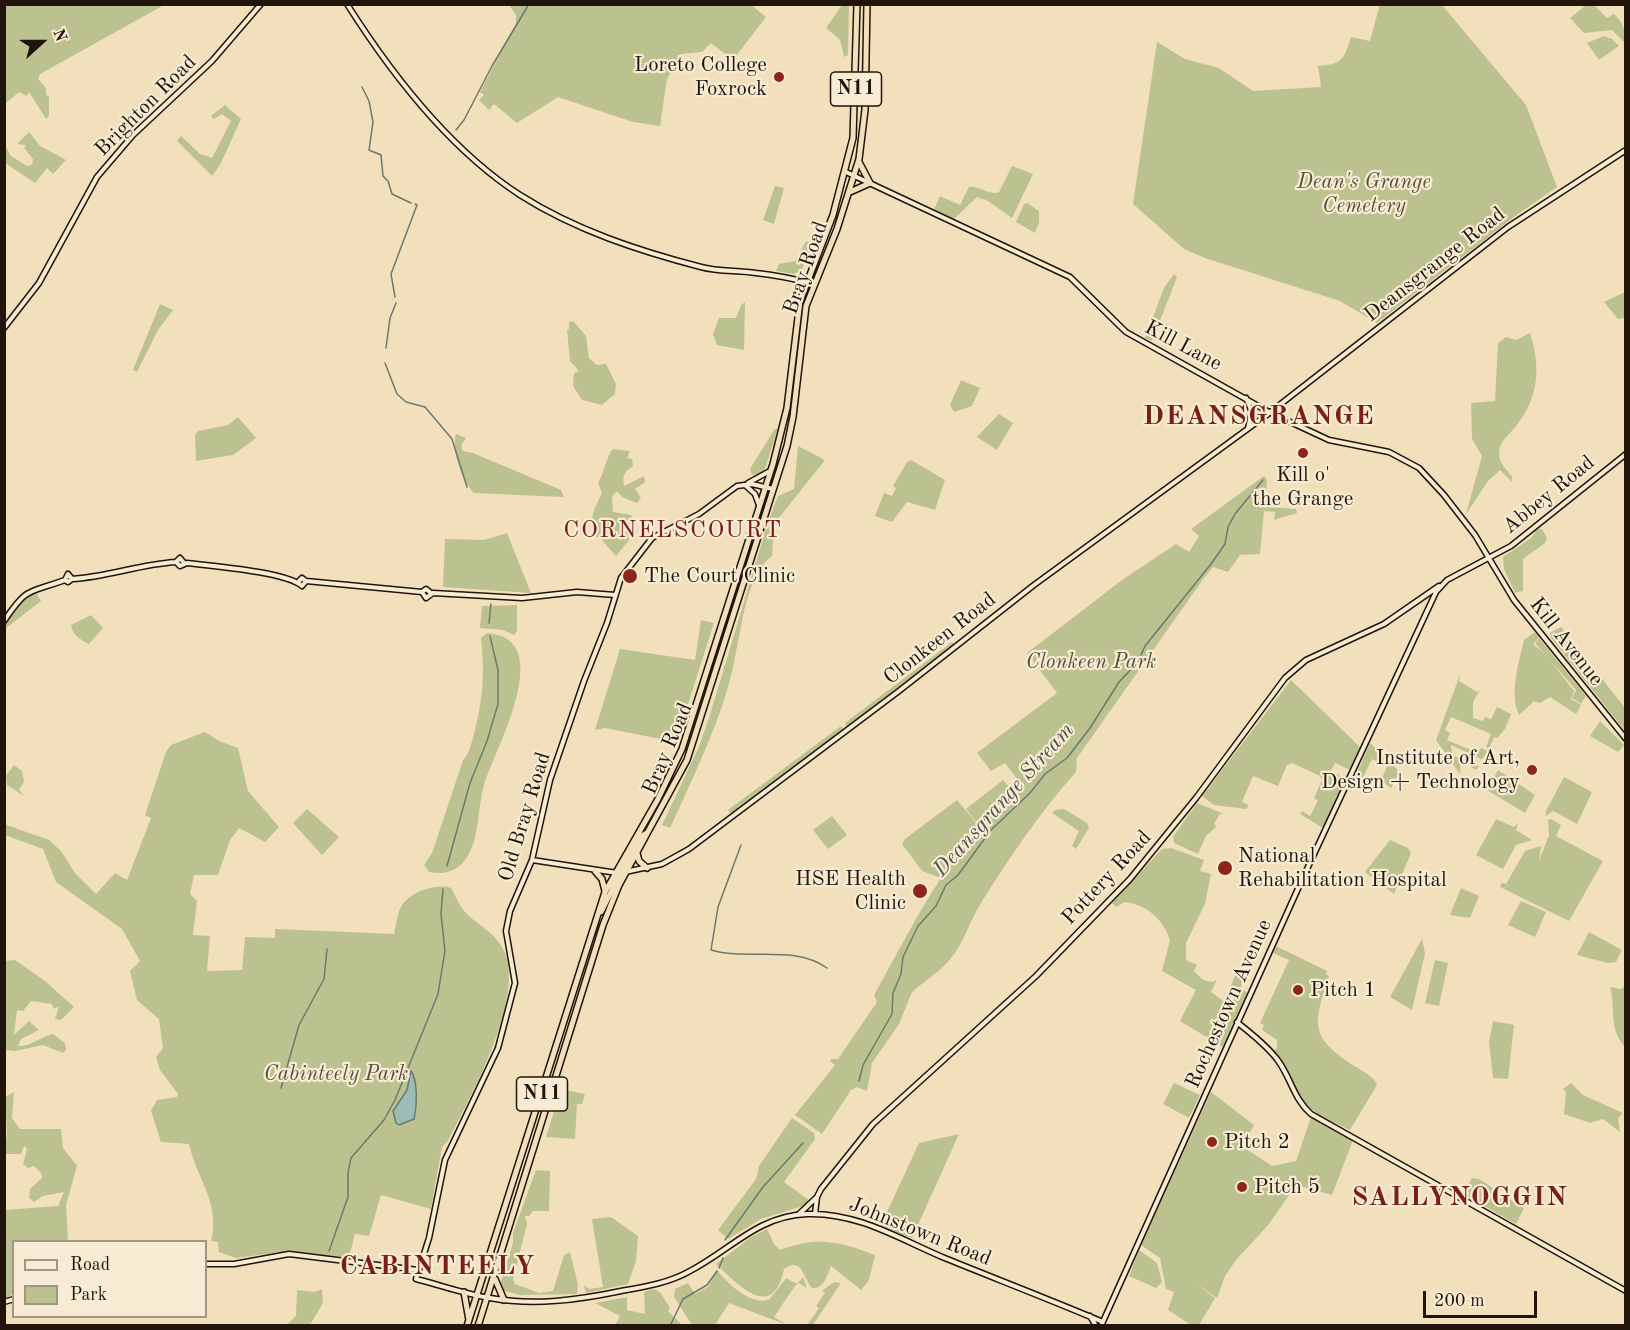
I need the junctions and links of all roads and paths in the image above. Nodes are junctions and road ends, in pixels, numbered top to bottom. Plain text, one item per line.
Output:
1 (261, 4) edge
2 (347, 4) edge
3 (857, 4) edge
4 (867, 4) edge
5 (1626, 150) edge
6 (859, 159) junction
7 (845, 176) junction
8 (855, 176) junction
9 (870, 183) junction
10 (850, 192) junction
11 (806, 282) junction
12 (814, 284) junction
13 (4, 328) edge
14 (1246, 397) junction
15 (1269, 412) junction
16 (1247, 429) junction
17 (1626, 454) edge
18 (771, 471) junction
19 (745, 484) junction
20 (765, 486) junction
21 (773, 489) junction
22 (759, 506) junction
23 (1491, 558) junction
24 (1440, 586) junction
25 (615, 595) junction
26 (1420, 598) junction
27 (1430, 604) junction
28 (4, 621) edge
29 (1626, 739) edge
30 (649, 832) junction
31 (637, 853) junction
32 (532, 860) junction
33 (647, 868) junction
34 (596, 871) junction
35 (621, 873) junction
36 (605, 892) junction
37 (594, 924) junction
38 (1237, 1022) junction
39 (817, 1197) junction
40 (815, 1214) junction
41 (798, 1215) junction
42 (207, 1263) edge
43 (418, 1270) junction
44 (494, 1277) junction
45 (416, 1279) joint
46 (1626, 1291) edge
47 (464, 1292) junction
48 (478, 1295) junction
49 (488, 1298) junction
50 (504, 1299) junction
51 (1090, 1316) junction
52 (468, 1324) edge
53 (1102, 1324) edge
54 (477, 1326) edge
55 (1096, 1326) edge

1 - 13 main road, Brighton Road
2 - 11 main road
3 - 7 highway, N11
4 - 6 highway, N11
5 - 15 main road, Deansgrange Road
6 - 8 highway, N11
6 - 9 highway
7 - 8 main road, Kill Lane
7 - 11 highway, Bray Road / N11
8 - 9 main road, Kill Lane
8 - 10 highway, Bray Road / N11
9 - 10 highway
9 - 14 main road, Kill Lane
10 - 12 highway, Bray Road / N11
11 - 12 main road
11 - 18 highway, Bray Road / N11
12 - 21 highway, Bray Road / N11
14 - 15 main road, Kill Lane
14 - 16 main road
15 - 16 main road, Clonkeen Road
15 - 23 main road, Kill Lane
16 - 33 main road, Clonkeen Road
17 - 23 main road, Abbey Road
18 - 19 main road, Old Bray Road
18 - 20 highway, Bray Road / N11
19 - 20 main road
19 - 22 main road
19 - 25 main road, Old Bray Road
20 - 21 main road
20 - 22 highway, Bray Road / N11
21 - 30 highway, Bray Road / N11
22 - 35 highway, Bray Road / N11
23 - 24 main road
23 - 29 main road, Kill Avenue
24 - 26 main road, Pottery Road
24 - 27 main road, Rochestown Avenue
25 - 28 main road
25 - 32 main road, Old Bray Road
26 - 27 main road
26 - 39 main road, Pottery Road
27 - 38 main road, Rochestown Avenue
30 - 31 highway, Bray Road / N11
30 - 35 highway, N11
31 - 33 highway
31 - 35 highway, Bray Road / N11
32 - 34 main road, Clonkeen Road
32 - 43 main road, Old Bray Road
33 - 35 main road, Clonkeen Road
34 - 35 main road, Clonkeen Road
34 - 36 highway
35 - 36 highway, Bray Road / N11
35 - 37 highway, N11
35 - 44 highway, Bray Road / N11
36 - 37 highway, Bray Road / N11
37 - 48 highway, Bray Road / N11
38 - 46 main road
38 - 53 main road, Rochestown Avenue
39 - 40 main road, Pottery Road
39 - 41 main road
40 - 41 main road, Johnstown Road
40 - 51 main road, Johnstown Road
41 - 50 main road, Johnstown Road
42 - 43 main road
43 - 45 main road, Old Bray Road
44 - 49 highway, Bray Road / N11
44 - 50 highway
45 - 47 main road, Johnstown Road
47 - 48 main road, Johnstown Road
47 - 52 highway
48 - 49 main road, Johnstown Road
48 - 52 highway, Bray Road / N11
49 - 50 main road, Johnstown Road
49 - 54 highway, Bray Road / N11
51 - 53 main road, Johnstown Road
51 - 55 main road

